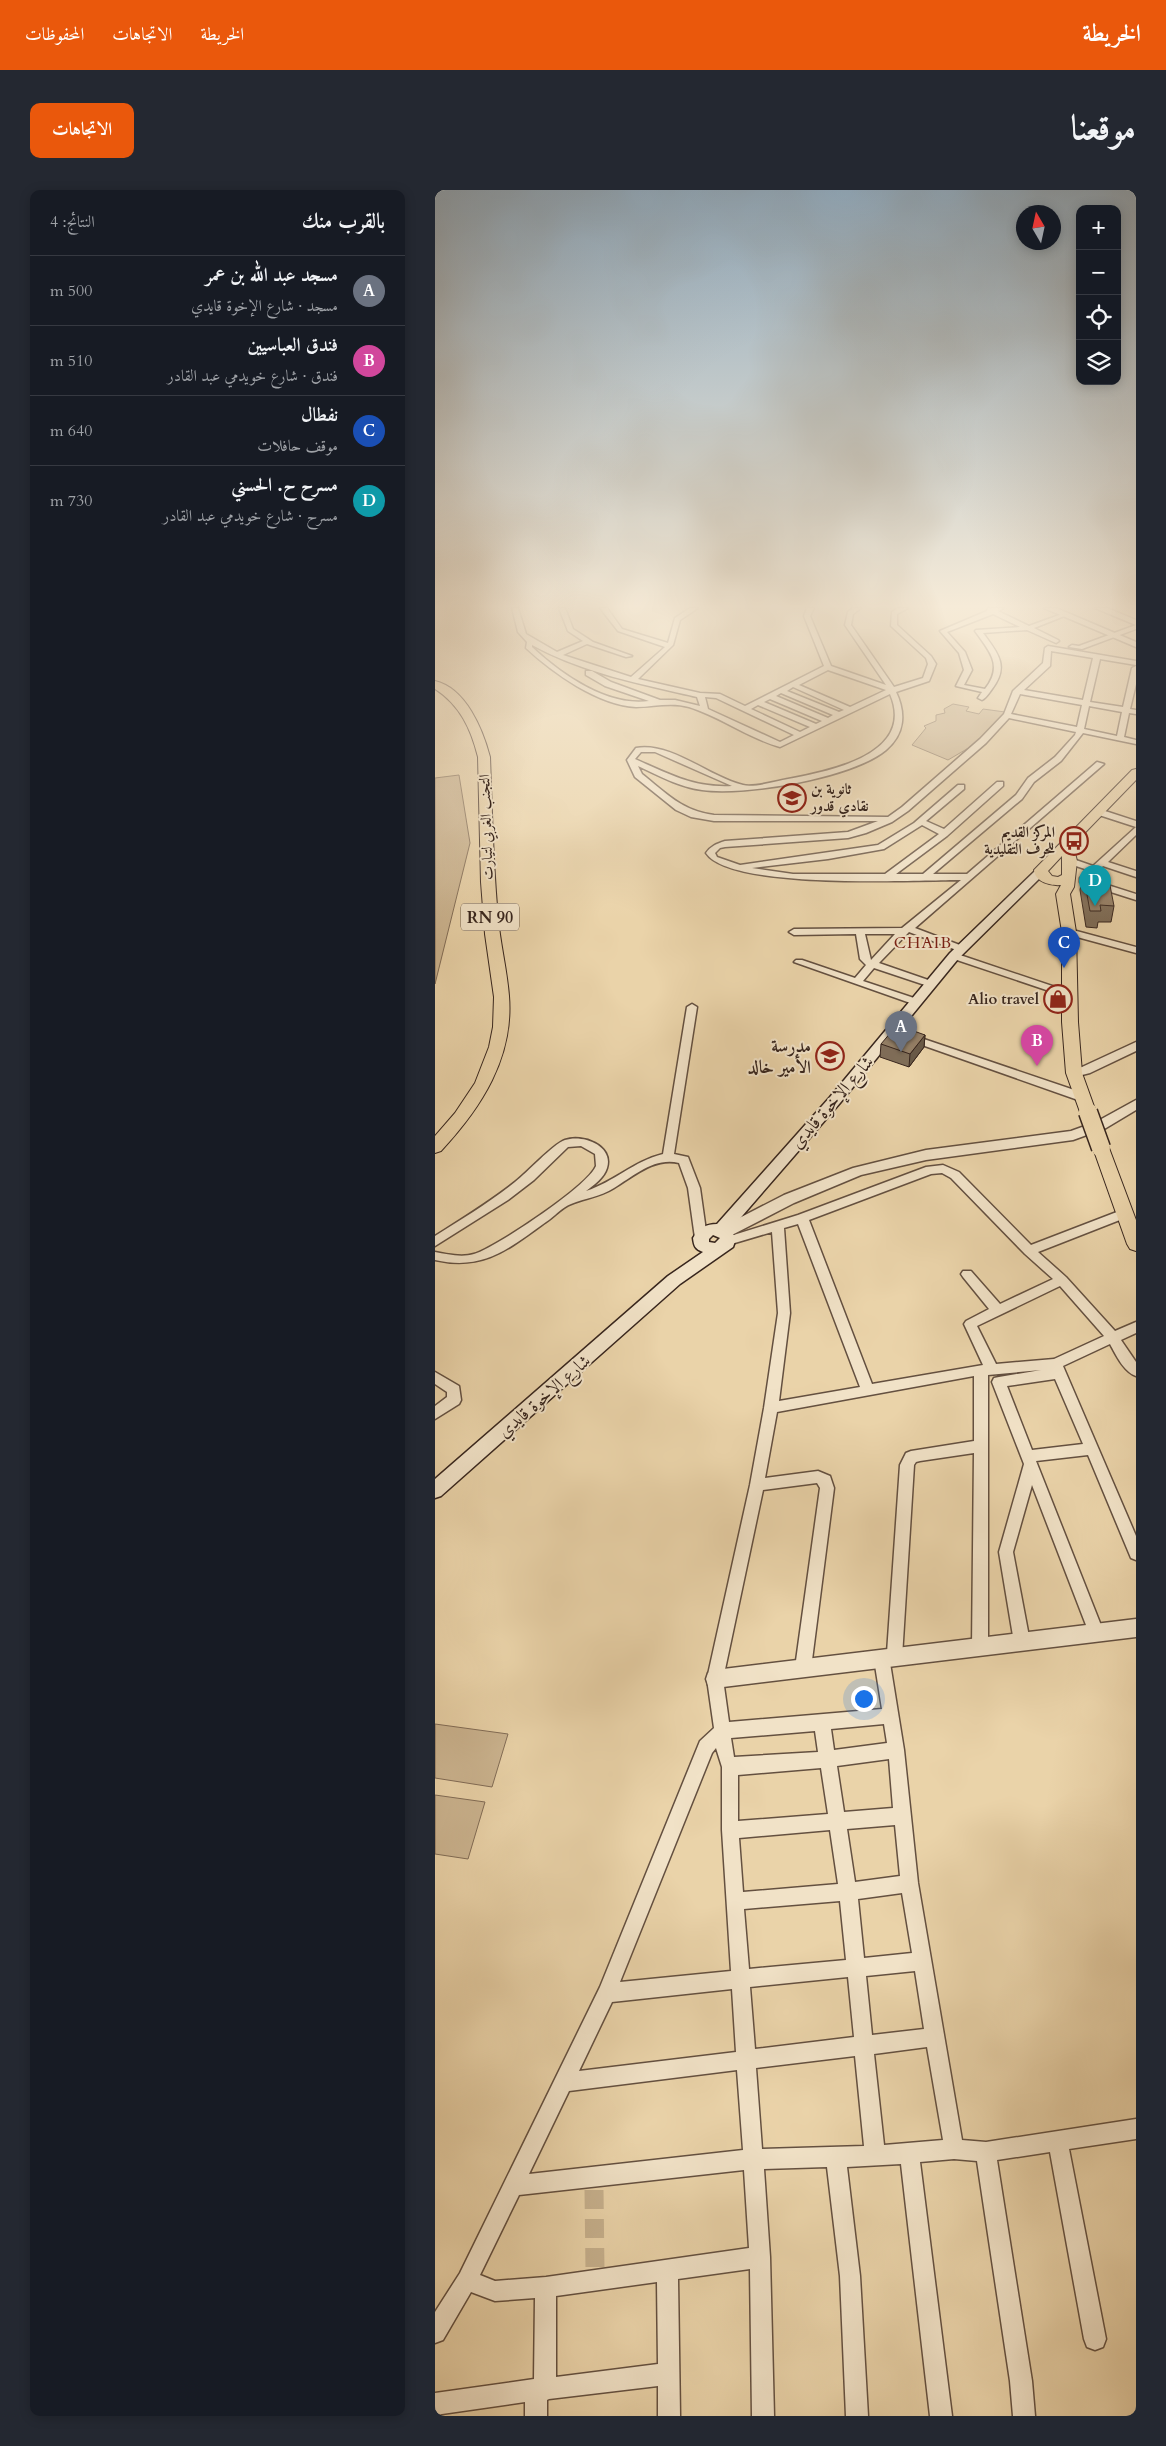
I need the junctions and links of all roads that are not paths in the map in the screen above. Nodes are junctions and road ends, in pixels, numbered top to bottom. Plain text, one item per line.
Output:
1 (466, 712) edge
2 (709, 712) edge
3 (751, 712) edge
4 (780, 712) edge
5 (806, 712) edge
6 (832, 712) edge
7 (846, 712) edge
8 (900, 712) edge
9 (1008, 712) edge
10 (1085, 712) edge
11 (1125, 712) edge
12 (839, 715) junction
13 (1007, 715) junction
14 (828, 721) junction
15 (816, 727) junction
16 (1081, 730) junction
17 (800, 735) junction
18 (1120, 738) junction
19 (1136, 742) edge
20 (631, 760) junction
21 (1099, 764) dead end
22 (1136, 773) edge
23 (1000, 784) dead end
24 (961, 787) dead end
25 (744, 788) junction
26 (1099, 812) junction
27 (889, 820) junction
28 (921, 822) junction
29 (1136, 824) edge
30 (1136, 830) edge
31 (945, 833) junction
32 (1066, 844) junction
33 (1103, 862) junction
34 (734, 867) junction
35 (1067, 870) junction
36 (1095, 870) junction
37 (1045, 874) junction
38 (1136, 874) edge
39 (887, 877) junction
40 (925, 877) junction
41 (967, 877) junction
42 (1083, 880) junction
43 (1063, 894) junction
44 (1136, 897) edge
45 (906, 930) junction
46 (794, 932) dead end
47 (861, 932) junction
48 (1069, 932) junction
49 (1136, 950) edge
50 (958, 952) junction
51 (799, 962) dead end
52 (871, 964) junction
53 (857, 981) junction
54 (931, 984) junction
55 (1070, 994) junction
56 (916, 1002) junction
57 (692, 1007) dead end
58 (893, 1031) junction
59 (1136, 1046) edge
60 (1074, 1073) junction
61 (1136, 1104) edge
62 (1085, 1105) junction
63 (435, 1146) edge
64 (668, 1156) junction
65 (564, 1202) junction
66 (697, 1207) junction
67 (1125, 1213) junction
68 (802, 1218) junction
69 (778, 1226) junction
70 (721, 1236) junction
71 (701, 1239) junction
72 (435, 1242) edge
73 (1136, 1244) edge
74 (1029, 1251) junction
75 (435, 1256) edge
76 (967, 1274) dead end
77 (674, 1280) junction
78 (1062, 1280) junction
79 (998, 1311) junction
80 (1136, 1327) edge
81 (1113, 1337) junction
82 (1057, 1369) junction
83 (987, 1370) junction
84 (1136, 1372) edge
85 (435, 1377) edge
86 (868, 1391) junction
87 (771, 1408) junction
88 (435, 1413) edge
89 (981, 1446) junction
90 (1091, 1449) junction
91 (1029, 1460) junction
92 (757, 1485) junction
93 (435, 1490) edge
94 (1136, 1553) edge
95 (1136, 1628) edge
96 (1096, 1633) junction
97 (1022, 1642) junction
98 (981, 1647) junction
99 (888, 1658) junction
100 (803, 1668) junction
101 (715, 1679) junction
102 (891, 1716) junction
103 (822, 1722) junction
104 (722, 1731) junction
105 (896, 1750) junction
106 (827, 1760) junction
107 (729, 1767) junction
108 (901, 1816) junction
109 (835, 1822) junction
110 (730, 1830) junction
111 (909, 1883) junction
112 (848, 1892) junction
113 (736, 1901) junction
114 (920, 1961) junction
115 (857, 1968) junction
116 (741, 1979) junction
117 (607, 1993) junction
118 (934, 2037) junction
119 (863, 2045) junction
120 (746, 2059) junction
121 (565, 2082) junction
122 (1136, 2129) edge
123 (1058, 2142) junction
124 (954, 2149) junction
125 (909, 2152) junction
126 (986, 2152) junction
127 (875, 2156) junction
128 (836, 2157) junction
129 (752, 2160) junction
130 (513, 2186) junction
131 (760, 2257) junction
132 (667, 2269) junction
133 (467, 2280) junction
134 (546, 2288) junction
135 (435, 2332) edge
136 (1095, 2339) dead end
137 (668, 2374) junction
138 (541, 2390) junction
139 (435, 2404) edge
140 (536, 2416) edge
141 (669, 2416) edge
142 (763, 2416) edge
143 (857, 2416) edge
144 (941, 2416) edge
145 (1024, 2416) edge

1 - 63 highway, التجنب الغربي لتيارت / RN 90
2 - 17 street
3 - 17 street
4 - 15 street
5 - 14 street
6 - 12 street
7 - 12 street
8 - 25 street
9 - 13 street
10 - 16 street
11 - 18 street
12 - 14 street
13 - 16 street
13 - 27 street
14 - 15 street
15 - 17 street
16 - 18 street
16 - 40 street
18 - 19 street
20 - 25 street
20 - 25 street
20 - 27 street
21 - 41 street
22 - 26 main road
23 - 31 street
24 - 28 street
26 - 29 street
26 - 32 main road
27 - 34 street
28 - 31 street
28 - 34 street
30 - 33 street
31 - 39 street
32 - 35 main road
32 - 37 main road
33 - 36 street
33 - 38 street
34 - 39 street
35 - 36 street
35 - 37 main road
35 - 42 street
35 - 43 main road
36 - 42 street
37 - 43 main road
37 - 50 main road, شارع الإخوة قايدي
39 - 40 street
40 - 41 street
41 - 45 street
42 - 44 street
43 - 48 main road
45 - 47 street
45 - 50 street
45 - 52 street
46 - 47 street
47 - 52 street
48 - 49 street
48 - 55 main road
50 - 54 main road, شارع الإخوة قايدي
50 - 55 street
51 - 53 street
52 - 53 street
52 - 54 street
53 - 56 street
54 - 56 main road, شارع الإخوة قايدي
55 - 60 main road
56 - 58 main road, شارع الإخوة قايدي
57 - 64 street
58 - 62 street
58 - 70 main road, شارع الإخوة قايدي
59 - 60 street
60 - 62 main road
61 - 70 street
62 - 67 main road, bridge
64 - 65 street
64 - 66 street
65 - 72 street
65 - 75 street
66 - 70 street
66 - 71 street
67 - 73 main road
67 - 74 street
68 - 69 street
68 - 74 street
68 - 86 street
69 - 70 street
69 - 87 street
70 - 71 main road
70 - 77 main road, شارع الإخوة قايدي
71 - 77 main road, شارع الإخوة قايدي
74 - 78 street
76 - 79 street
77 - 93 main road, شارع الإخوة قايدي
78 - 79 street
78 - 81 street
79 - 83 street
80 - 81 street
81 - 82 street
81 - 84 street
82 - 83 street
82 - 90 street
82 - 91 street
83 - 86 street
83 - 89 street
85 - 88 street
86 - 87 street
87 - 92 street
89 - 98 street
89 - 99 street
90 - 91 street
90 - 94 street
91 - 96 street
91 - 97 street
92 - 100 street
92 - 101 street
95 - 96 street
96 - 97 street
97 - 98 street
98 - 99 street
99 - 100 street
99 - 102 street
100 - 101 street
101 - 104 street
102 - 103 street
102 - 105 street
103 - 104 street
103 - 106 street
104 - 107 street
104 - 117 street
105 - 106 street
105 - 108 street
106 - 107 street
106 - 109 street
107 - 110 street
108 - 109 street
108 - 111 street
109 - 110 street
109 - 112 street
110 - 113 street
111 - 112 street
111 - 114 street
112 - 113 street
112 - 115 street
113 - 116 street
114 - 115 street
114 - 118 street
115 - 116 street
115 - 119 street
116 - 117 street
116 - 120 street
117 - 121 street
118 - 119 street
118 - 124 street
119 - 120 street
119 - 127 street
120 - 121 street
120 - 129 street
121 - 130 street
122 - 123 street
123 - 126 street
123 - 136 street
124 - 125 street
124 - 126 street
125 - 127 street
125 - 144 street
126 - 145 street
127 - 128 street
128 - 129 street
128 - 143 street
129 - 130 street
129 - 131 street
130 - 133 street
131 - 132 street
131 - 142 street
132 - 134 street
132 - 137 street
133 - 134 street
133 - 135 street
134 - 138 street
137 - 138 street
137 - 141 street
138 - 139 street
138 - 140 street

